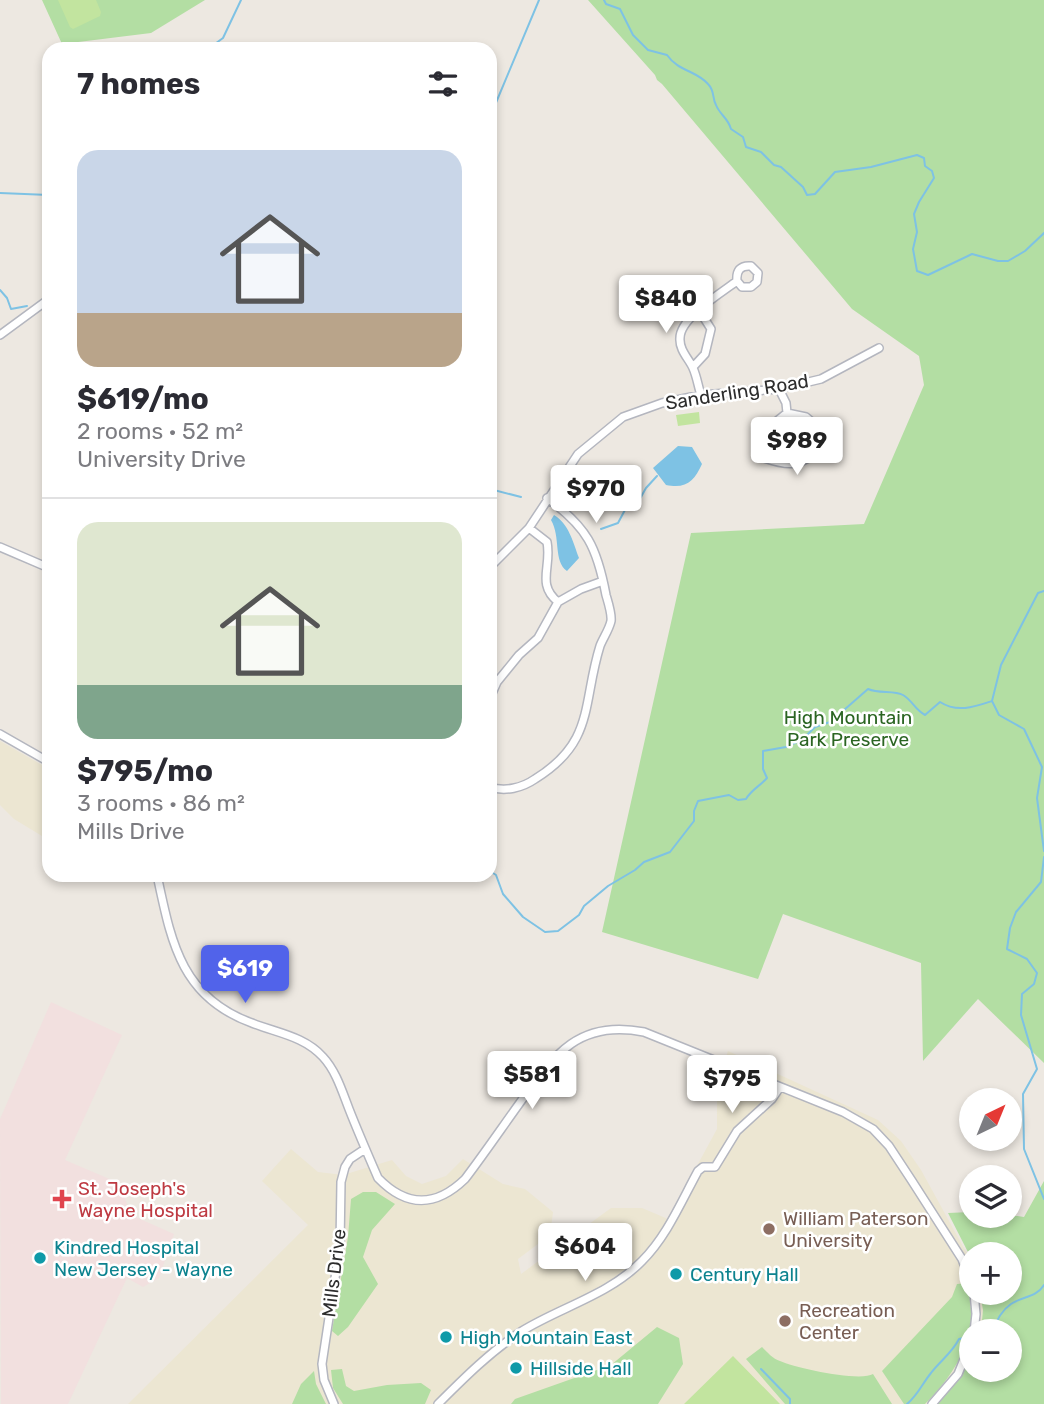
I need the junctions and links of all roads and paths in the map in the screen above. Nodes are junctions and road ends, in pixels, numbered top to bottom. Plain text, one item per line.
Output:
1 (737, 281) dead end
2 (42, 304) edge
3 (699, 310) junction
4 (0, 335) edge
5 (879, 348) dead end
6 (693, 367) junction
7 (779, 388) junction
8 (701, 395) junction
9 (787, 413) junction
10 (547, 498) junction
11 (529, 528) junction
12 (0, 547) edge
13 (497, 560) edge
14 (42, 565) edge
15 (603, 581) junction
16 (558, 602) junction
17 (497, 684) edge
18 (0, 734) edge
19 (42, 758) edge
20 (497, 789) edge
21 (159, 882) edge
22 (780, 1087) junction
23 (365, 1149) junction
24 (959, 1254) edge
25 (959, 1372) edge
26 (334, 1404) edge
27 (438, 1404) edge
28 (932, 1404) edge

1 - 3 street
2 - 4 street
3 - 6 street
3 - 6 street
5 - 7 street, Sanderling Road
6 - 8 street
7 - 8 street, Sanderling Road
7 - 9 street
8 - 10 street, Sanderling Road
9 - 9 street
10 - 11 street, Sanderling Road
10 - 15 street
11 - 13 street, Sanderling Road
11 - 16 street
12 - 14 street
15 - 16 street
15 - 20 street
16 - 17 street
18 - 19 street
21 - 23 street
22 - 23 street
22 - 24 street
22 - 27 street
23 - 26 street, Mills Drive
25 - 28 street

